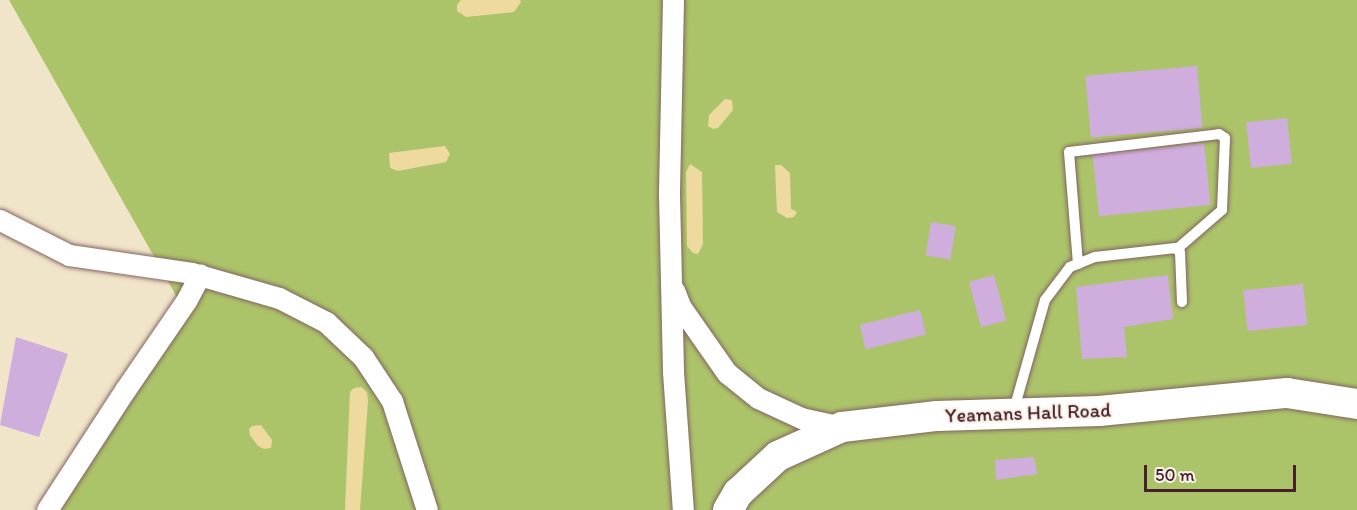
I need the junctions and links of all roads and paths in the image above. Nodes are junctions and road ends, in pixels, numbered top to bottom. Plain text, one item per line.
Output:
1 (673, 0) edge
2 (0, 220) edge
3 (1177, 249) junction
4 (1078, 264) junction
5 (200, 275) junction
6 (671, 283) junction
7 (1182, 302) dead end
8 (1357, 404) edge
9 (1013, 413) junction
10 (842, 427) junction
11 (47, 510) edge
12 (427, 510) edge
13 (683, 510) edge
14 (728, 510) edge

1 - 6 street
2 - 5 street
3 - 4 lane
3 - 4 lane
3 - 7 lane
4 - 9 lane
5 - 11 street
5 - 12 street
6 - 10 street
6 - 13 street
8 - 9 street, Yeamans Hall Road
9 - 10 street, Yeamans Hall Road
10 - 14 street, Yeamans Hall Road

